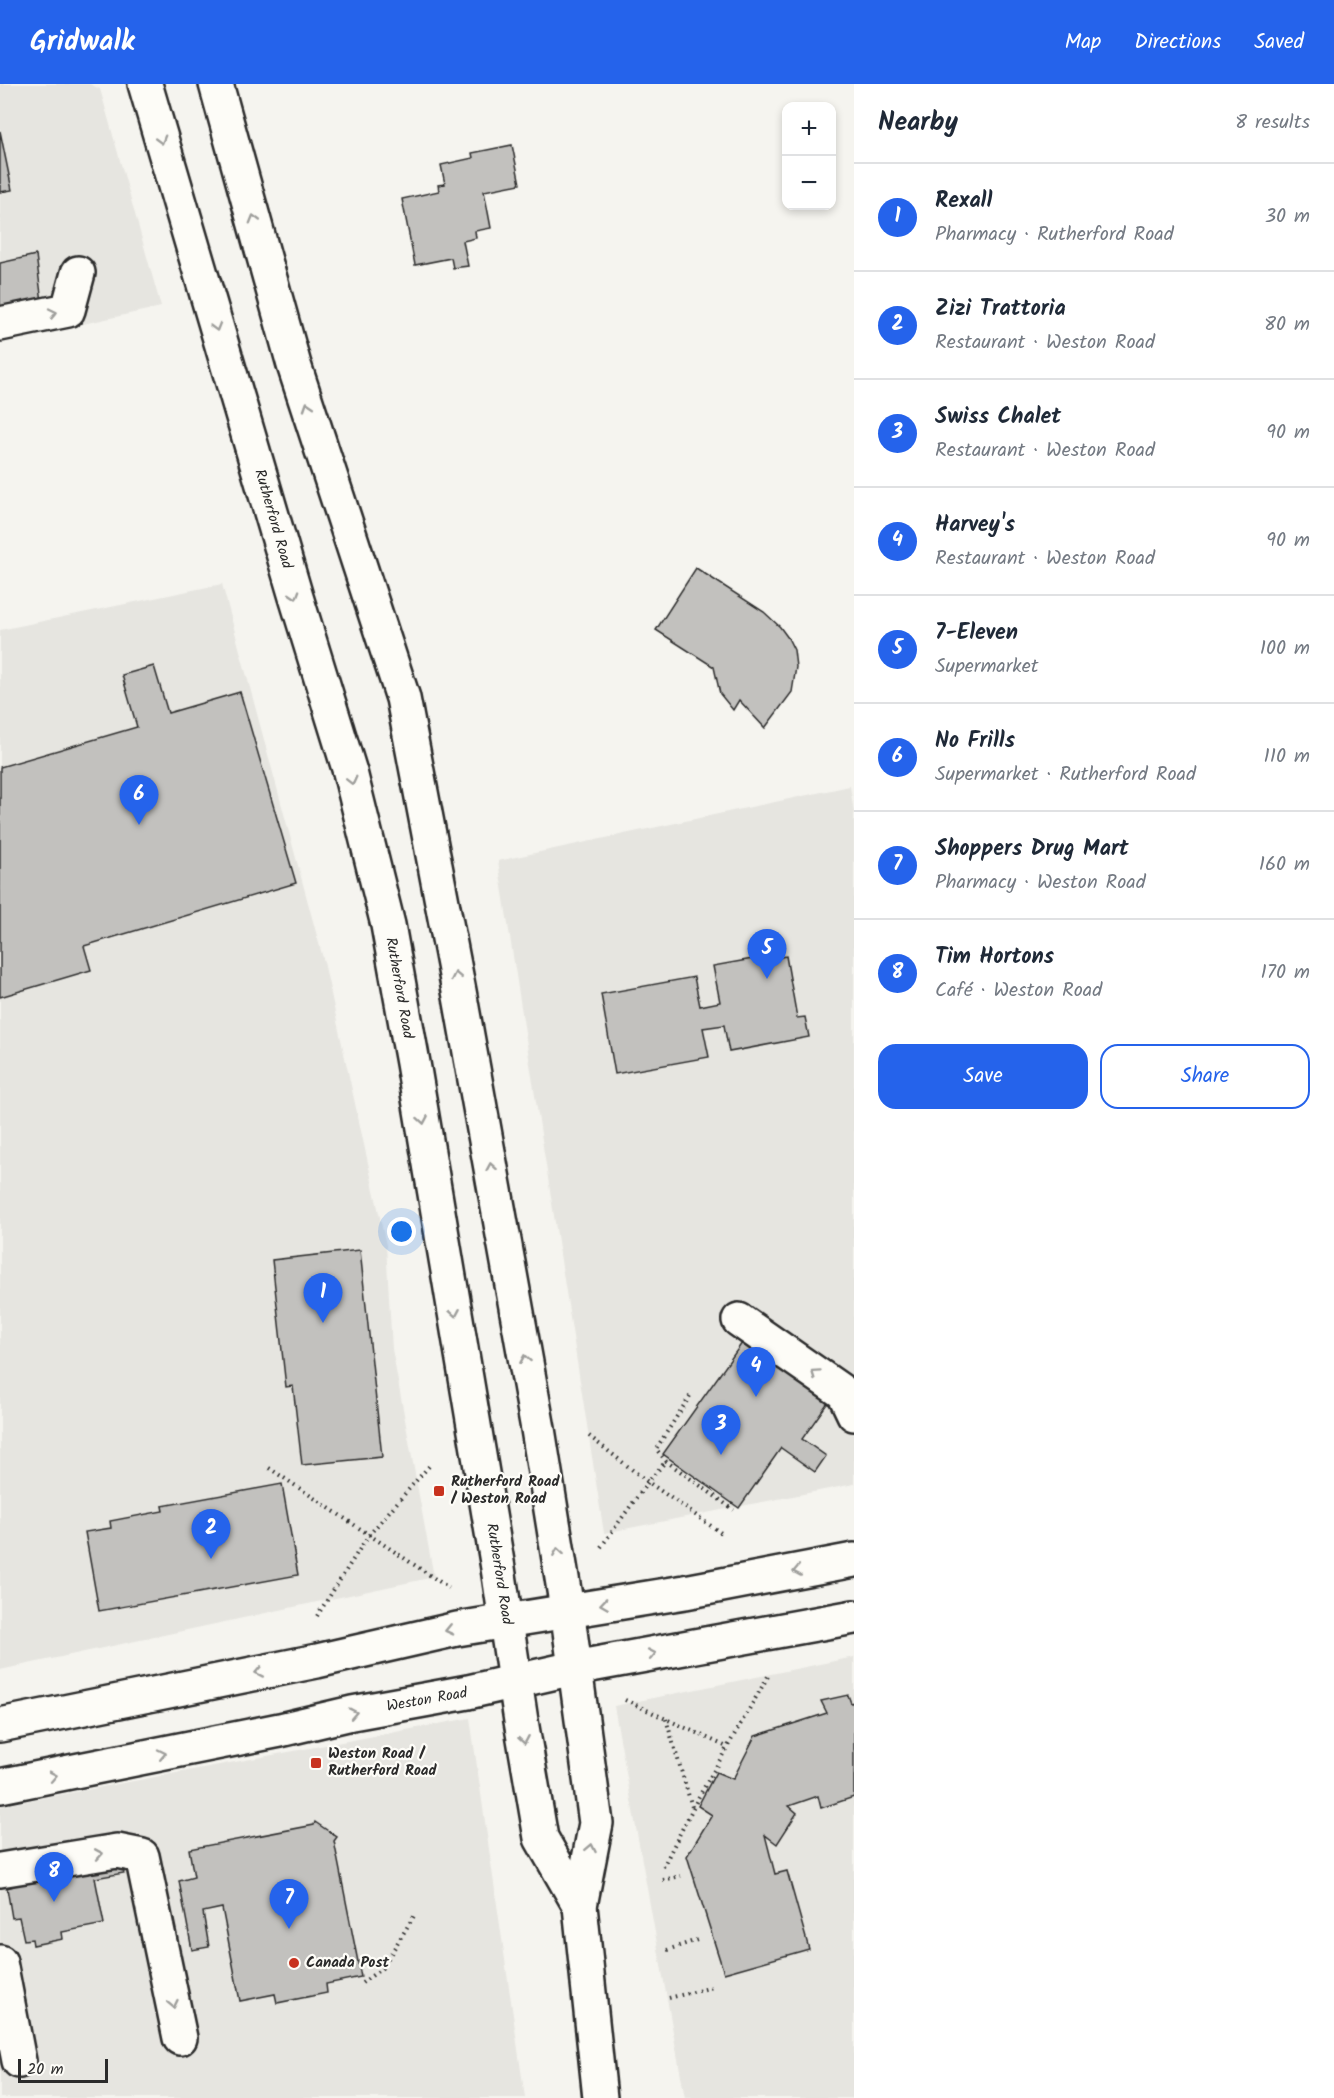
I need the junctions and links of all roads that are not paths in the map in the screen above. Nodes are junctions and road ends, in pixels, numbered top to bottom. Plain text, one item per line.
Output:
1 (145, 84) edge
2 (216, 84) edge
3 (78, 273) dead end
4 (0, 324) edge
5 (739, 1320) dead end
6 (854, 1414) edge
7 (854, 1560) edge
8 (567, 1609) junction
9 (854, 1617) edge
10 (506, 1620) junction
11 (574, 1668) junction
12 (515, 1682) junction
13 (0, 1725) edge
14 (0, 1786) edge
15 (0, 1870) edge
16 (580, 1905) junction
17 (0, 1962) edge
18 (180, 2038) dead end
19 (19, 2061) dead end
20 (600, 2098) edge

1 -> 10 main road, Rutherford Road
8 -> 2 main road, Rutherford Road
4 -> 3 main road
6 -> 5 main road
7 -> 8 main road
8 - 10 main road
8 - 11 main road, Rutherford Road
11 -> 9 main road, Weston Road
10 - 12 main road, Rutherford Road
10 -> 13 main road
11 - 12 main road, Weston Road
16 -> 11 main road, Rutherford Road
14 -> 12 main road, Weston Road
12 -> 16 main road, Rutherford Road
15 -> 18 main road
16 - 20 main road, Rutherford Road
17 - 19 main road

